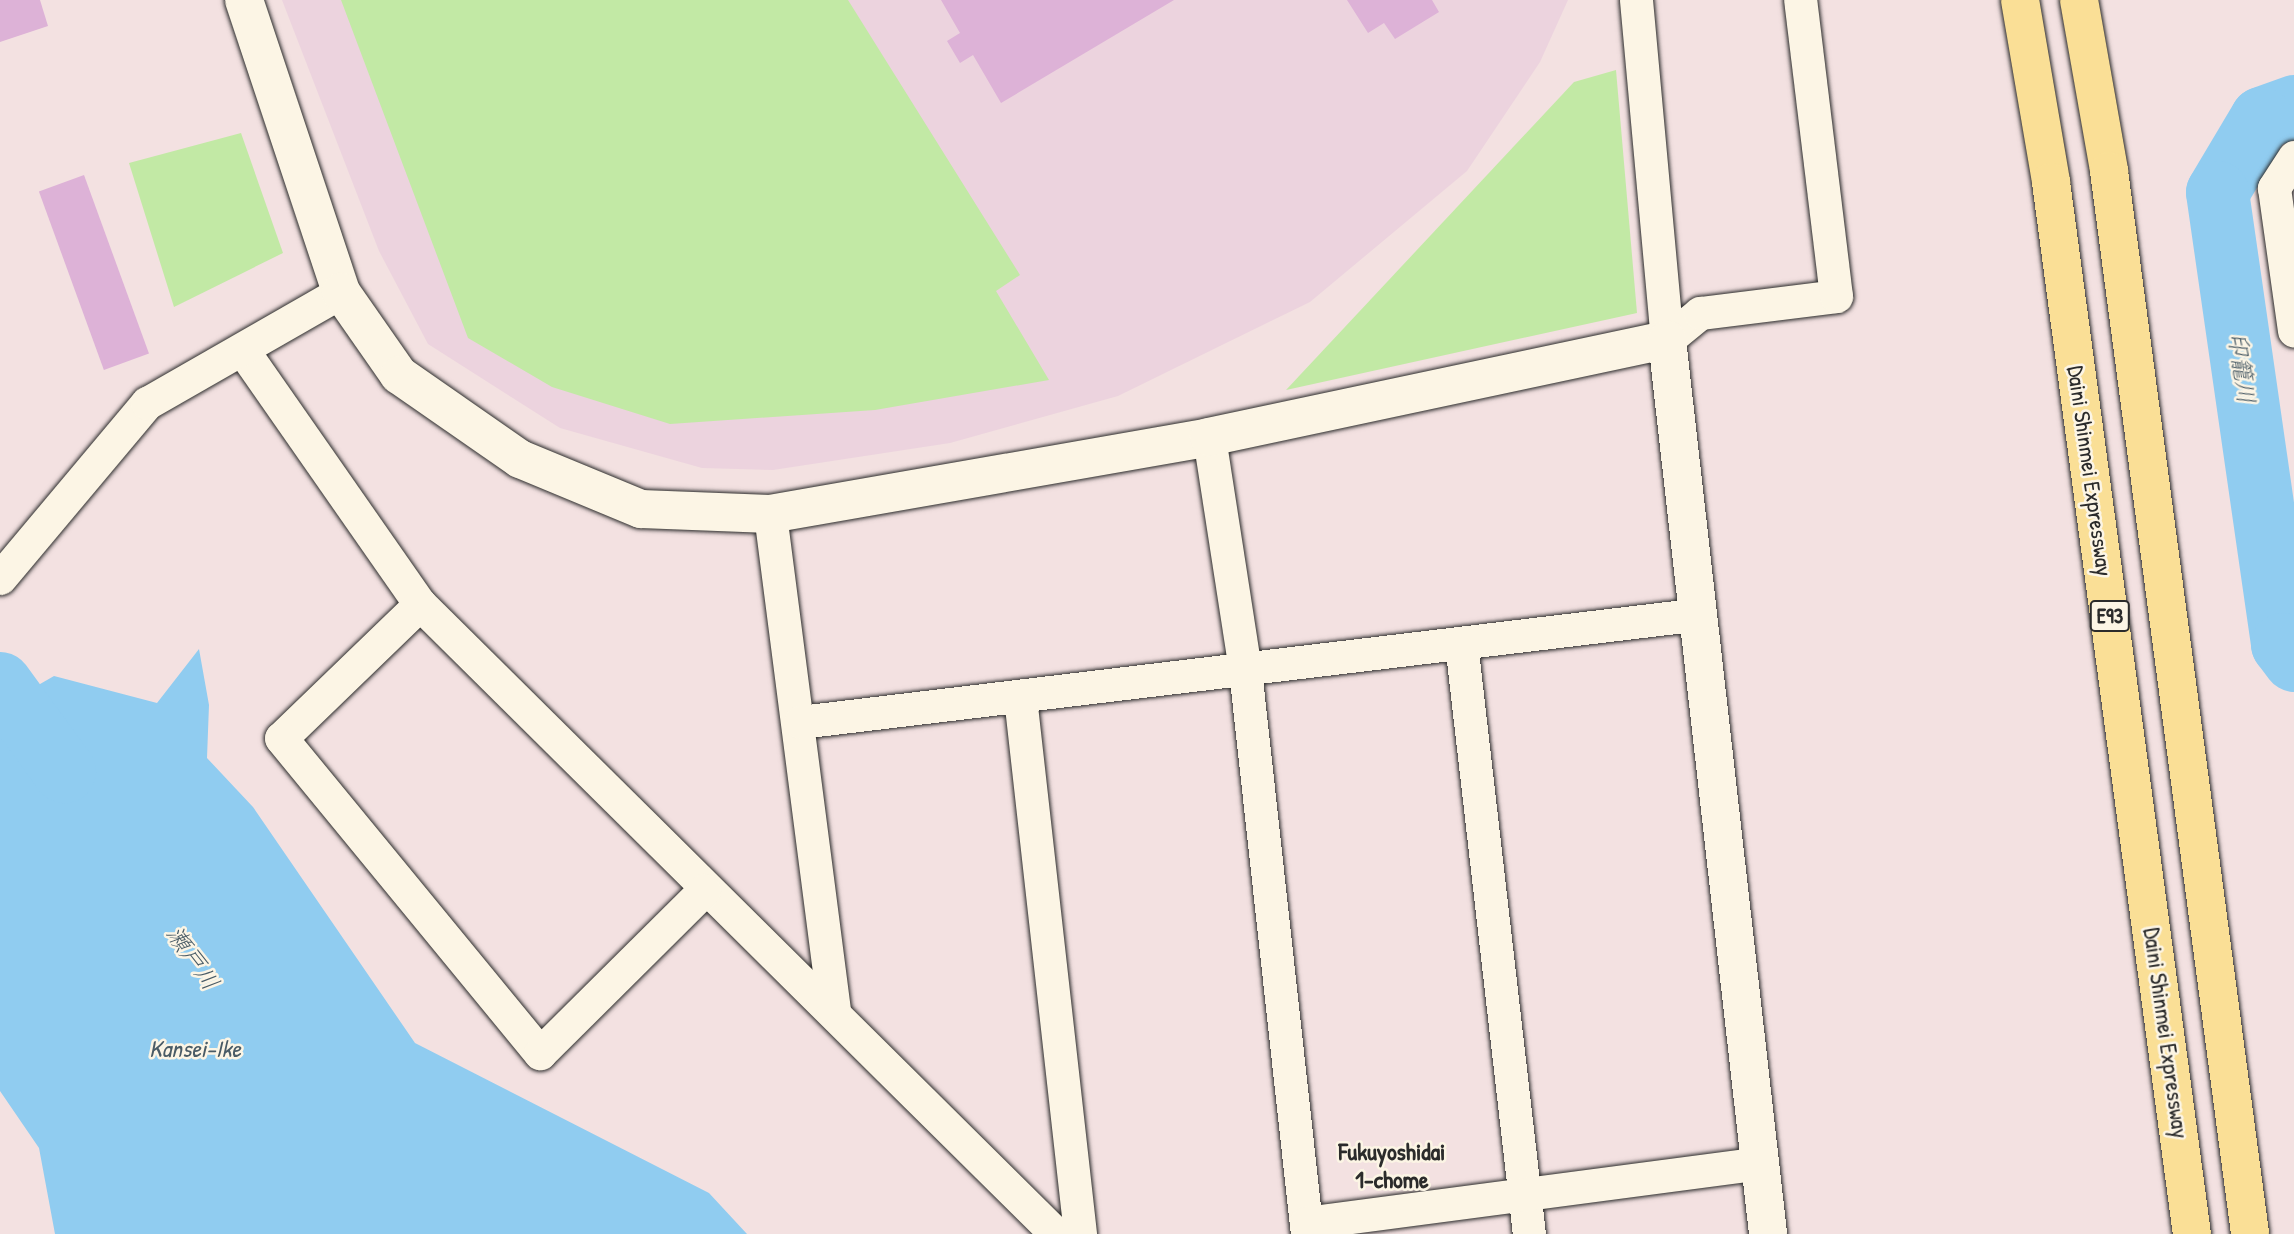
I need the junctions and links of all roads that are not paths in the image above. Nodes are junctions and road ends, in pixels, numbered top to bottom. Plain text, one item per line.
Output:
1 (244, 0) edge
2 (1636, 0) edge
3 (1800, 0) edge
4 (2020, 0) edge
5 (2079, 0) edge
6 (2294, 158) edge
7 (341, 292) junction
8 (2294, 331) edge
9 (1667, 341) junction
10 (244, 352) junction
11 (1209, 437) junction
12 (770, 514) junction
13 (0, 578) edge
14 (420, 604) junction
15 (1700, 614) junction
16 (1461, 643) junction
17 (1245, 670) junction
18 (1020, 696) junction
19 (800, 722) junction
20 (704, 890) junction
21 (834, 1010) junction
22 (1759, 1163) junction
23 (1524, 1195) junction
24 (1306, 1229) edge
25 (1056, 1234) edge
26 (1080, 1234) edge
27 (1529, 1234) edge
28 (1768, 1234) edge
29 (2192, 1234) edge
30 (2250, 1234) edge

1 - 7 street
2 - 9 street
3 - 9 street
4 - 29 highway, Daini Shinmei Expressway / E93
5 - 30 highway
6 - 8 street
7 - 10 street
7 - 12 street
9 - 11 street
9 - 15 street
10 - 13 street
10 - 14 street
11 - 12 street
11 - 17 street
12 - 19 street
14 - 20 street
14 - 20 street
15 - 16 street
15 - 22 street
16 - 17 street
16 - 23 street
17 - 18 street
17 - 24 street
18 - 19 street
18 - 26 street
19 - 21 street
20 - 21 street
21 - 25 street
22 - 23 street
22 - 28 street
23 - 24 street
23 - 27 street

